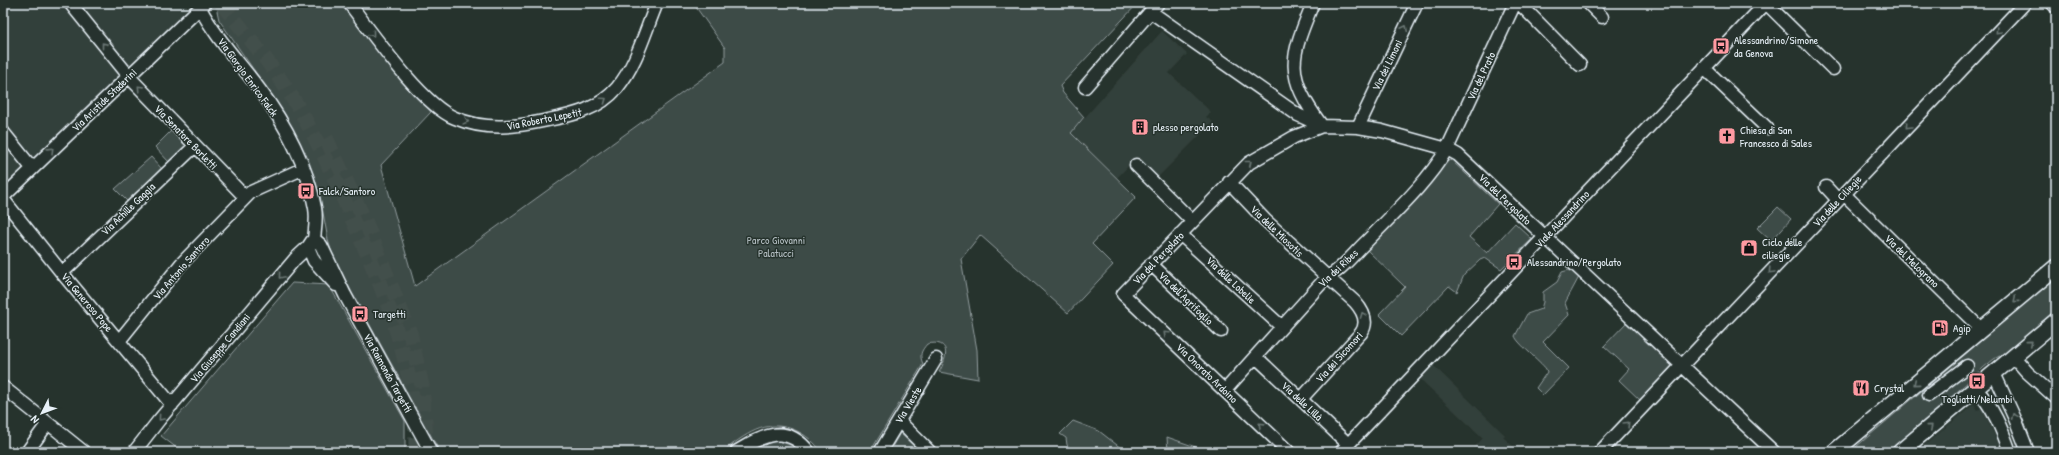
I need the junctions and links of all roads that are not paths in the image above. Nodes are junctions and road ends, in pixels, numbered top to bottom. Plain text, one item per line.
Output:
1 (70, 3) edge
2 (349, 3) edge
3 (657, 3) edge
4 (1313, 3) edge
5 (1417, 3) edge
6 (1515, 3) edge
7 (1519, 3) edge
8 (1588, 3) edge
9 (2025, 3) edge
10 (2052, 3) edge
11 (1763, 4) edge
12 (202, 6) edge
13 (1154, 7) edge
14 (2056, 7) edge
15 (1602, 17) dead end
16 (1580, 65) dead end
17 (1704, 68) junction
18 (1833, 69) dead end
19 (129, 76) junction
20 (1085, 87) dead end
21 (1322, 126) junction
22 (1358, 127) junction
23 (1767, 128) dead end
24 (3, 132) edge
25 (195, 146) junction
26 (1447, 149) junction
27 (1136, 165) dead end
28 (32, 168) junction
29 (302, 168) junction
30 (1229, 182) junction
31 (1826, 188) dead end
32 (245, 197) junction
33 (1841, 197) junction
34 (3, 198) edge
35 (1192, 221) junction
36 (1180, 234) junction
37 (1545, 237) junction
38 (311, 243) junction
39 (1151, 264) junction
40 (2056, 267) edge
41 (62, 273) junction
42 (1326, 278) junction
43 (1123, 294) joint
44 (2056, 321) edge
45 (1282, 327) junction
46 (1981, 329) junction
47 (1221, 331) dead end
48 (119, 341) junction
49 (2014, 357) junction
50 (1256, 358) junction
51 (936, 359) dead end
52 (1683, 366) junction
53 (1967, 366) dead end
54 (1994, 373) junction
55 (3, 387) edge
56 (1228, 387) dead end
57 (1976, 389) junction
58 (1929, 394) dead end
59 (2056, 398) edge
60 (1301, 399) junction
61 (172, 405) junction
62 (899, 421) junction
63 (48, 423) junction
64 (1345, 448) edge
65 (928, 451) edge
66 (27, 452) edge
67 (84, 452) edge
68 (134, 452) edge
69 (431, 452) edge
70 (736, 452) edge
71 (809, 452) edge
72 (880, 452) edge
73 (1289, 452) edge
74 (1600, 452) edge
75 (1774, 452) edge
76 (1834, 452) edge
77 (1900, 452) edge
78 (2010, 452) edge
79 (2028, 452) edge

19 -> 1 street, Via Senatore Borletti
2 -> 3 street, Via Roberto Lepetit
4 - 21 street
22 -> 5 street, Via dei Limoni
6 - 26 street, Via del Prato
7 - 16 street
8 - 15 street
9 -> 33 street, Via delle Ciliegie
10 - 14 street
11 - 17 street, Viale Alessandrino
11 - 18 street
12 - 19 street, Via Aristide Staderini
12 - 29 street, Via Giorgio Enrico Falck
13 - 20 street
13 - 21 street
17 - 23 street
17 - 37 street, Viale Alessandrino
25 -> 19 street, Via Senatore Borletti
28 -> 19 street, Via Aristide Staderini
21 - 22 street, Via del Pergolato
30 -> 21 street, Via del Pergolato
22 - 26 street, Via del Pergolato
24 - 28 street
25 - 32 street, Via Senatore Borletti
25 - 41 street, Via Achille Gaggia
26 - 37 street, Via del Pergolato
26 - 42 street, Via dei Ribes
27 - 35 street, Via del Pergolato
28 - 34 street, Via Aristide Staderini
29 - 32 street, Via Antonio Santoro
29 - 38 street, Via Giorgio Enrico Falck
30 - 35 street, Via del Pergolato
30 - 42 street, Via delle Miosotis
31 - 33 street, Via del Melograno
32 - 48 street, Via Antonio Santoro
33 - 46 street, Via del Melograno
33 -> 52 street, Via delle Ciliegie
34 - 41 street, Via Generoso Pope
35 - 36 street, Via del Pergolato
36 - 39 street, Via del Pergolato
36 - 45 street, Via delle Lobelie
37 - 52 street, Via del Pergolato
37 - 64 street, Viale Alessandrino
38 -> 61 street, Via Giuseppe Candiani
38 - 69 street, Via Raimondo Targetti
39 - 43 street, Via del Pergolato
39 - 47 street, Via dell'Agrifoglio
40 -> 46 main road
41 - 48 street, Via Generoso Pope
42 - 45 street, Via dei Ribes
60 -> 42 street, Via dei Sicomori
73 -> 43 street, Via Onorato Ardoino
49 -> 44 main road
45 - 50 street, Via dei Ribes
46 -> 76 main road
48 - 61 street, Via Generoso Pope
49 - 54 main road
49 - 59 street
50 - 56 street, Via dei Ribes
50 - 60 street, Via delle Lillà
51 - 62 street, Via Vieste
74 -> 52 street, Via delle Ciliegie
52 - 75 street, Via del Pergolato
53 - 58 street
54 - 57 main road
79 -> 54 street
55 - 63 street
77 -> 57 main road
57 - 78 street
60 - 64 street, Via delle Lillà
61 -> 68 street, Via Giuseppe Candiani
62 - 65 street
62 - 72 street, Via Vieste
63 - 66 street
63 - 67 street
70 - 71 street

